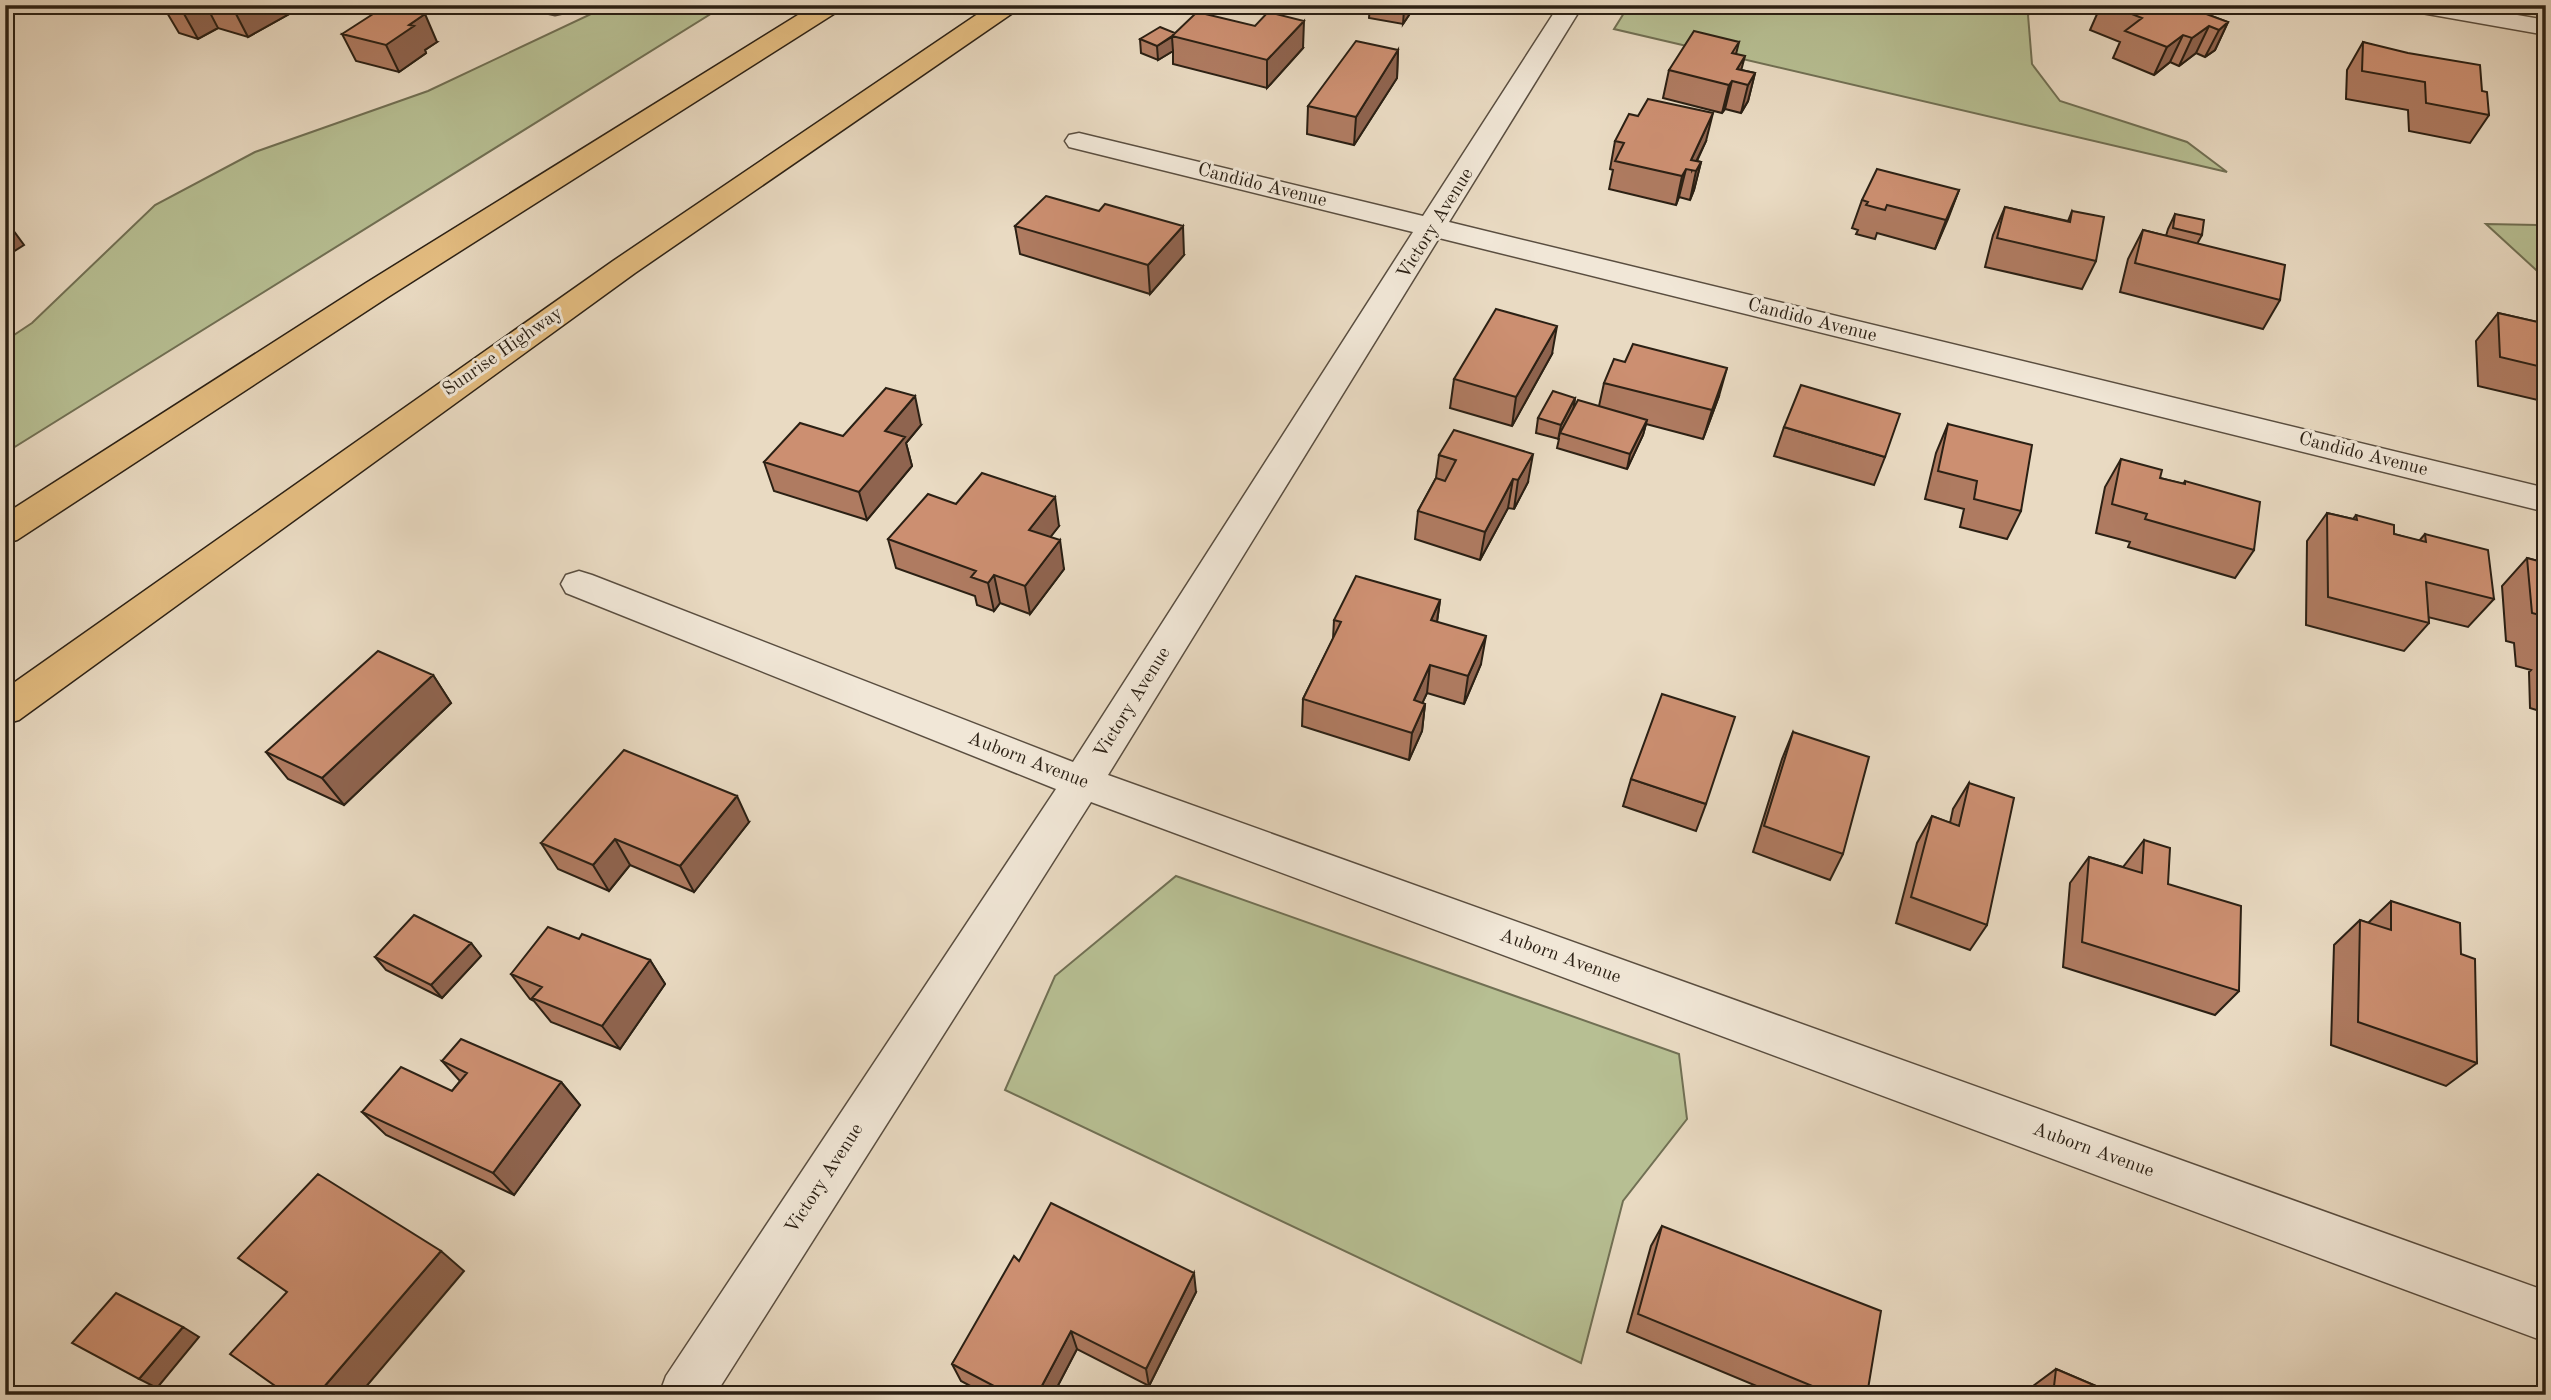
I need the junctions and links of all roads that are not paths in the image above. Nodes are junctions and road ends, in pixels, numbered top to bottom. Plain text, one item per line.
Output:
1 (831, 5) edge
2 (1008, 5) edge
3 (1571, 5) edge
4 (2416, 5) edge
5 (2546, 28) edge
6 (1079, 141) dead end
7 (1433, 229) junction
8 (2546, 500) edge
9 (5, 531) edge
10 (579, 584) dead end
11 (5, 709) edge
12 (1082, 782) junction
13 (2546, 1317) edge
14 (685, 1395) edge

1 - 9 highway
2 - 11 highway, Sunrise Highway
3 - 7 street, Victory Avenue
4 - 5 street
6 - 7 street, Candido Avenue
7 - 8 street, Candido Avenue
7 - 12 street, Victory Avenue
10 - 12 street, Auborn Avenue
12 - 13 street, Auborn Avenue
12 - 14 street, Victory Avenue

